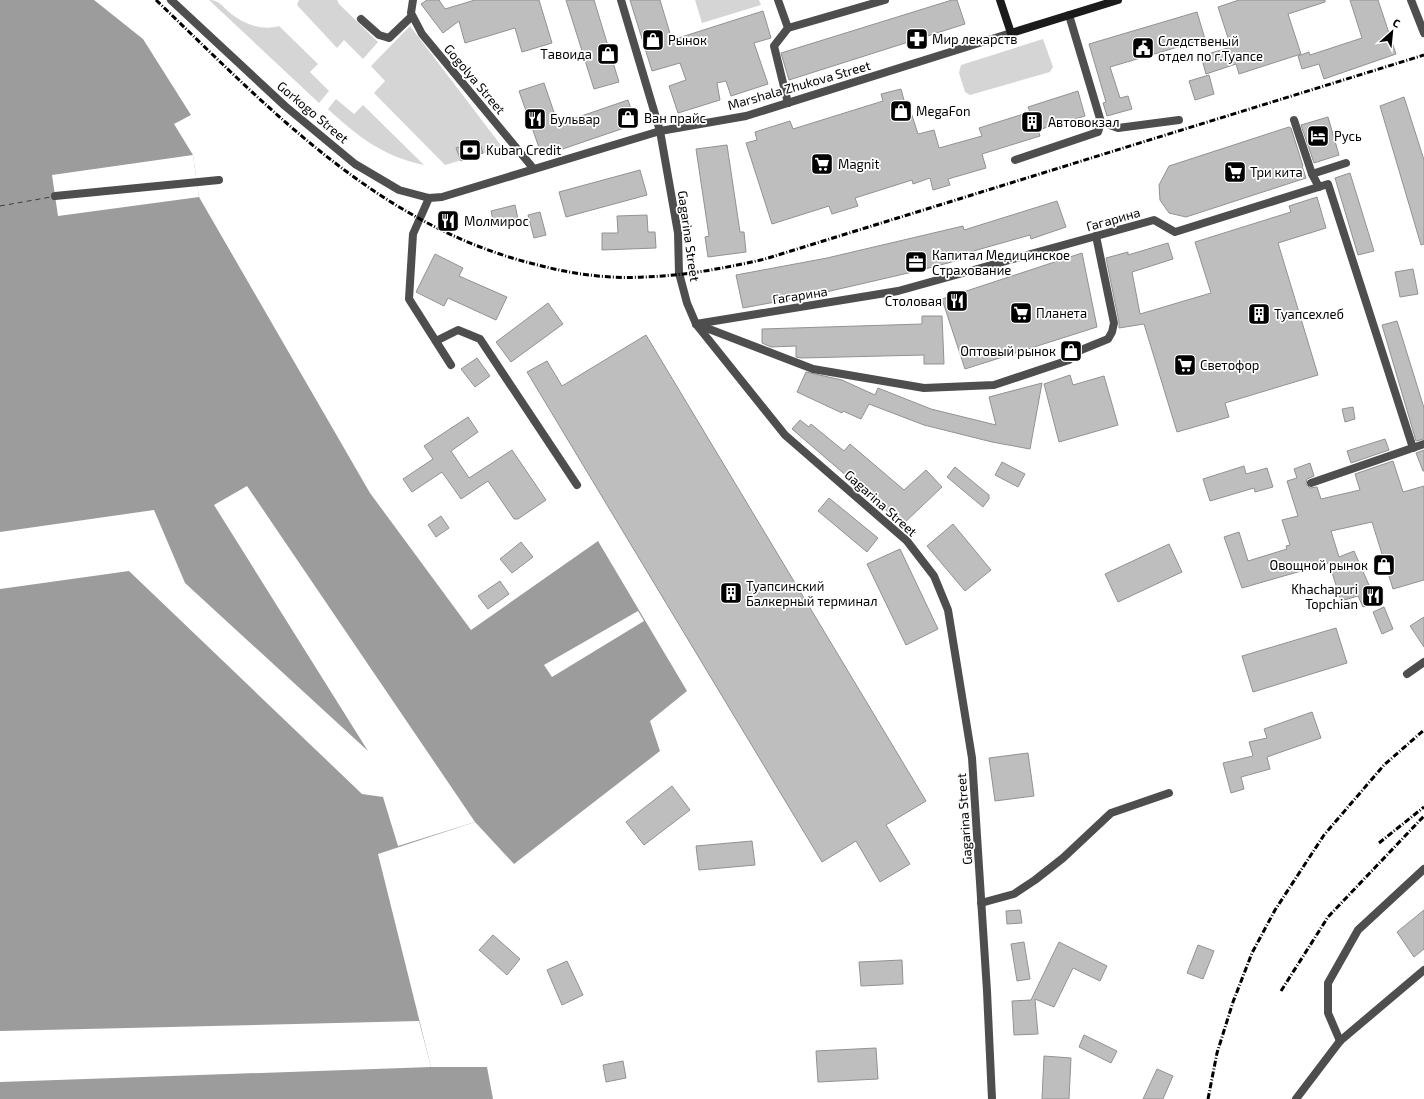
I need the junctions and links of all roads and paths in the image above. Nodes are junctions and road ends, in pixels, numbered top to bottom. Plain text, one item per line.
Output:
1 (170, 0) edge
2 (413, 0) edge
3 (621, 0) edge
4 (778, 0) edge
5 (885, 0) edge
6 (1000, 0) edge
7 (1118, 0) edge
8 (1410, 0) edge
9 (412, 16) junction
10 (1069, 16) junction
11 (361, 19) dead end
12 (788, 28) junction
13 (1011, 33) junction
14 (1424, 33) edge
15 (788, 103) junction
16 (1179, 120) dead end
17 (1294, 120) dead end
18 (1101, 122) junction
19 (660, 131) junction
20 (1015, 160) dead end
21 (1346, 163) dead end
22 (533, 168) junction
23 (1312, 174) junction
24 (219, 180) dead end
25 (1318, 187) junction
26 (461, 191) joint
27 (55, 196) dead end
28 (429, 198) junction
29 (1096, 236) junction
30 (696, 324) junction
31 (436, 341) junction
32 (451, 365) dead end
33 (1424, 444) edge
34 (1413, 448) junction
35 (1311, 483) dead end
36 (577, 485) dead end
37 (1424, 662) edge
38 (1407, 674) dead end
39 (1169, 793) dead end
40 (1424, 869) edge
41 (981, 903) junction
42 (1424, 970) edge
43 (1340, 1041) junction
44 (992, 1099) edge
45 (1296, 1099) edge

1 - 28 street, Gorkogo Street
2 - 9 street
3 - 19 street, Gagarina Street
4 - 12 street
5 - 12 street
6 - 13 main road
7 - 10 main road, Marshala Zhukova Street
8 - 14 street
9 - 11 street
9 - 22 street, Gogolya Street
10 - 13 main road, Marshala Zhukova Street
10 - 18 street
12 - 15 street
13 - 15 street, Marshala Zhukova Street
15 - 19 street, Marshala Zhukova Street
16 - 18 street
17 - 23 street
18 - 20 street
19 - 22 street, Marshala Zhukova Street
19 - 30 street, Gagarina Street
21 - 23 street
22 - 26 street, Marshala Zhukova Street
23 - 25 street
24 - 27 street
25 - 29 street, Гагарина
25 - 34 street
26 - 28 street, Gorkogo Street
28 - 31 street
29 - 30 street, Гагарина
29 - 30 street
30 - 41 street, Gagarina Street
31 - 32 street
31 - 36 street
33 - 34 street
34 - 35 street
37 - 38 street
39 - 41 street
40 - 43 street
41 - 44 street, Gagarina Street
42 - 43 street
43 - 45 street

